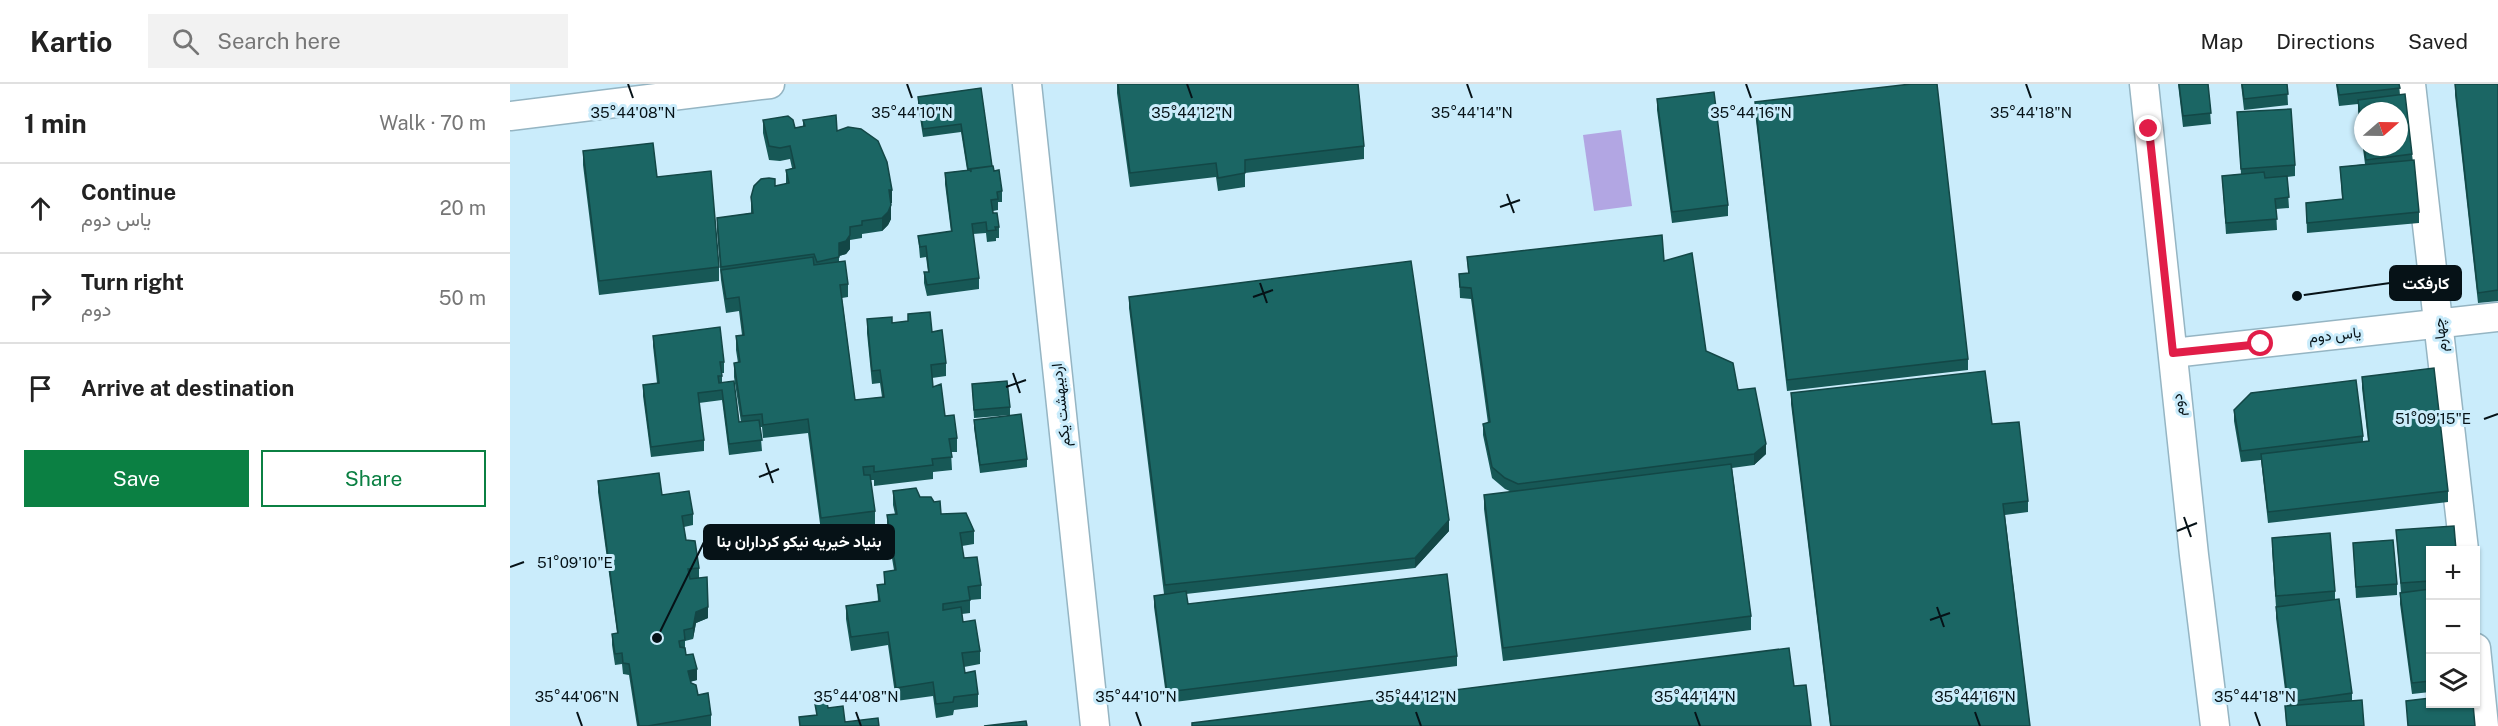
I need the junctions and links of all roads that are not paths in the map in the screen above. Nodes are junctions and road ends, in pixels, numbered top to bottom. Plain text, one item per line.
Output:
1 (771, 84) edge
2 (1027, 84) edge
3 (2144, 84) edge
4 (2411, 84) edge
5 (510, 116) edge
6 (2498, 317) edge
7 (2439, 324) junction
8 (2173, 353) junction
9 (2464, 546) edge
10 (2476, 654) edge
11 (1095, 726) edge
12 (2215, 726) edge
13 (2484, 726) edge

1 - 5 street
2 - 11 street, اردیبهشت یکم
3 - 8 street, دوم
4 - 7 street, چهارم
6 - 7 street, یاس دوم
7 - 8 street, یاس دوم
7 - 9 street, چهارم
8 - 12 street, دوم
10 - 13 street

